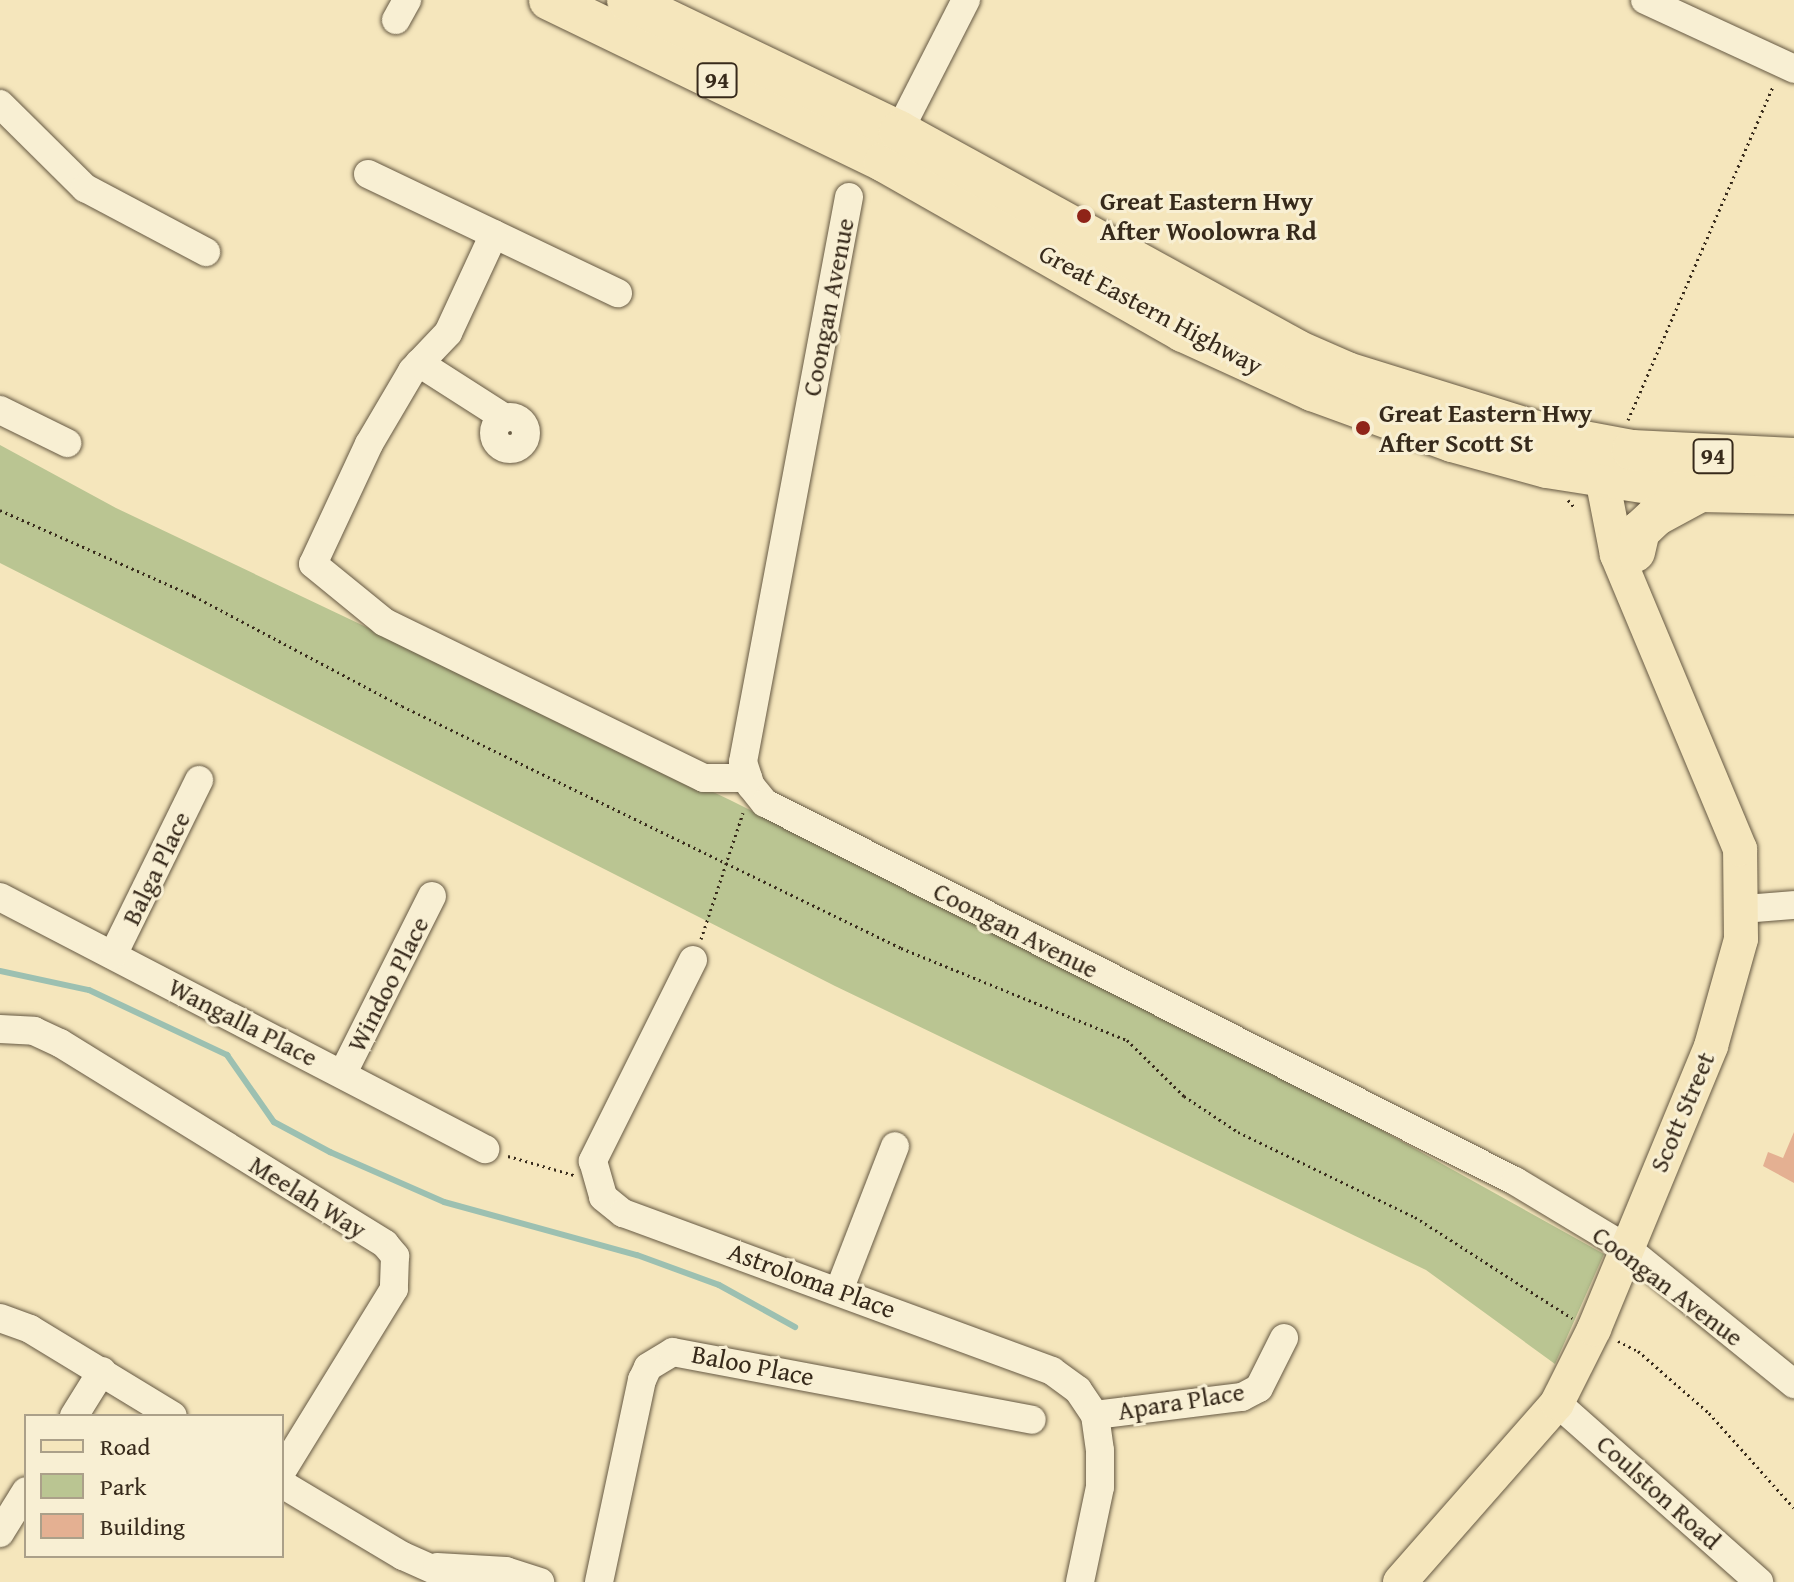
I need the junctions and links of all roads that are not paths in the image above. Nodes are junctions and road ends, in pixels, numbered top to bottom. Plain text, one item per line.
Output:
1 (549, 0) edge
2 (627, 0) edge
3 (966, 0) edge
4 (1658, 3) edge
5 (1788, 67) edge
6 (0, 104) edge
7 (901, 151) junction
8 (368, 174) dead end
9 (849, 197) dead end
10 (494, 234) junction
11 (206, 252) dead end
12 (618, 293) dead end
13 (419, 363) junction
14 (0, 410) edge
15 (505, 418) dead end
16 (67, 443) dead end
17 (1618, 458) junction
18 (1794, 458) edge
19 (1700, 492) junction
20 (1794, 494) edge
21 (1634, 570) junction
22 (199, 780) dead end
23 (749, 782) junction
24 (432, 896) dead end
25 (0, 897) edge
26 (1794, 905) edge
27 (1744, 909) junction
28 (113, 955) junction
29 (693, 960) road end
30 (0, 1029) edge
31 (343, 1073) junction
32 (895, 1146) dead end
33 (485, 1149) road end
34 (1625, 1247) junction
35 (840, 1288) junction
36 (0, 1304) edge
37 (0, 1318) edge
38 (30, 1329) junction
39 (1284, 1338) dead end
40 (102, 1371) junction
41 (1794, 1384) edge
42 (1557, 1403) junction
43 (75, 1414) edge
44 (170, 1414) edge
45 (1095, 1415) junction
46 (1032, 1420) dead end
47 (284, 1468) edge
48 (284, 1485) edge
49 (24, 1494) edge
50 (0, 1533) edge
51 (432, 1567) junction
52 (461, 1582) edge
53 (540, 1582) edge
54 (599, 1582) edge
55 (1080, 1582) edge
56 (1400, 1582) edge
57 (1759, 1582) edge

1 - 7 highway, Great Eastern Highway / 94
2 - 7 highway, Great Eastern Highway / 94
3 - 7 street
4 - 5 street
6 - 11 street
7 - 17 highway, Great Eastern Highway / 94
8 - 10 street
9 - 23 street, Coongan Avenue
10 - 12 street
10 - 13 street
13 - 15 street
13 - 23 street
14 - 16 street
17 - 18 highway, Great Eastern Highway / 94
17 - 19 highway, Great Eastern Highway / 94
17 - 21 main road, Scott Street
19 - 20 highway, Great Eastern Highway / 94
19 - 21 highway
21 - 27 main road, Scott Street
22 - 28 street, Balga Place
23 - 34 street, Coongan Avenue
24 - 31 street, Windoo Place
25 - 28 street, Wangalla Place
26 - 27 street
27 - 34 main road, Scott Street
28 - 31 street, Wangalla Place
29 - 35 street, Astroloma Place
30 - 47 street, Meelah Way
31 - 33 street, Wangalla Place
32 - 35 street
34 - 41 street, Coongan Avenue
34 - 42 main road, Scott Street
35 - 45 street, Astroloma Place
36 - 38 street
37 - 38 street
38 - 40 street
39 - 45 street, Apara Place
40 - 43 street
40 - 44 street
42 - 56 main road, Scott Street
42 - 57 street, Coulston Road
45 - 55 street
46 - 54 street, Baloo Place
48 - 51 street
49 - 50 street
51 - 52 street
51 - 53 street

